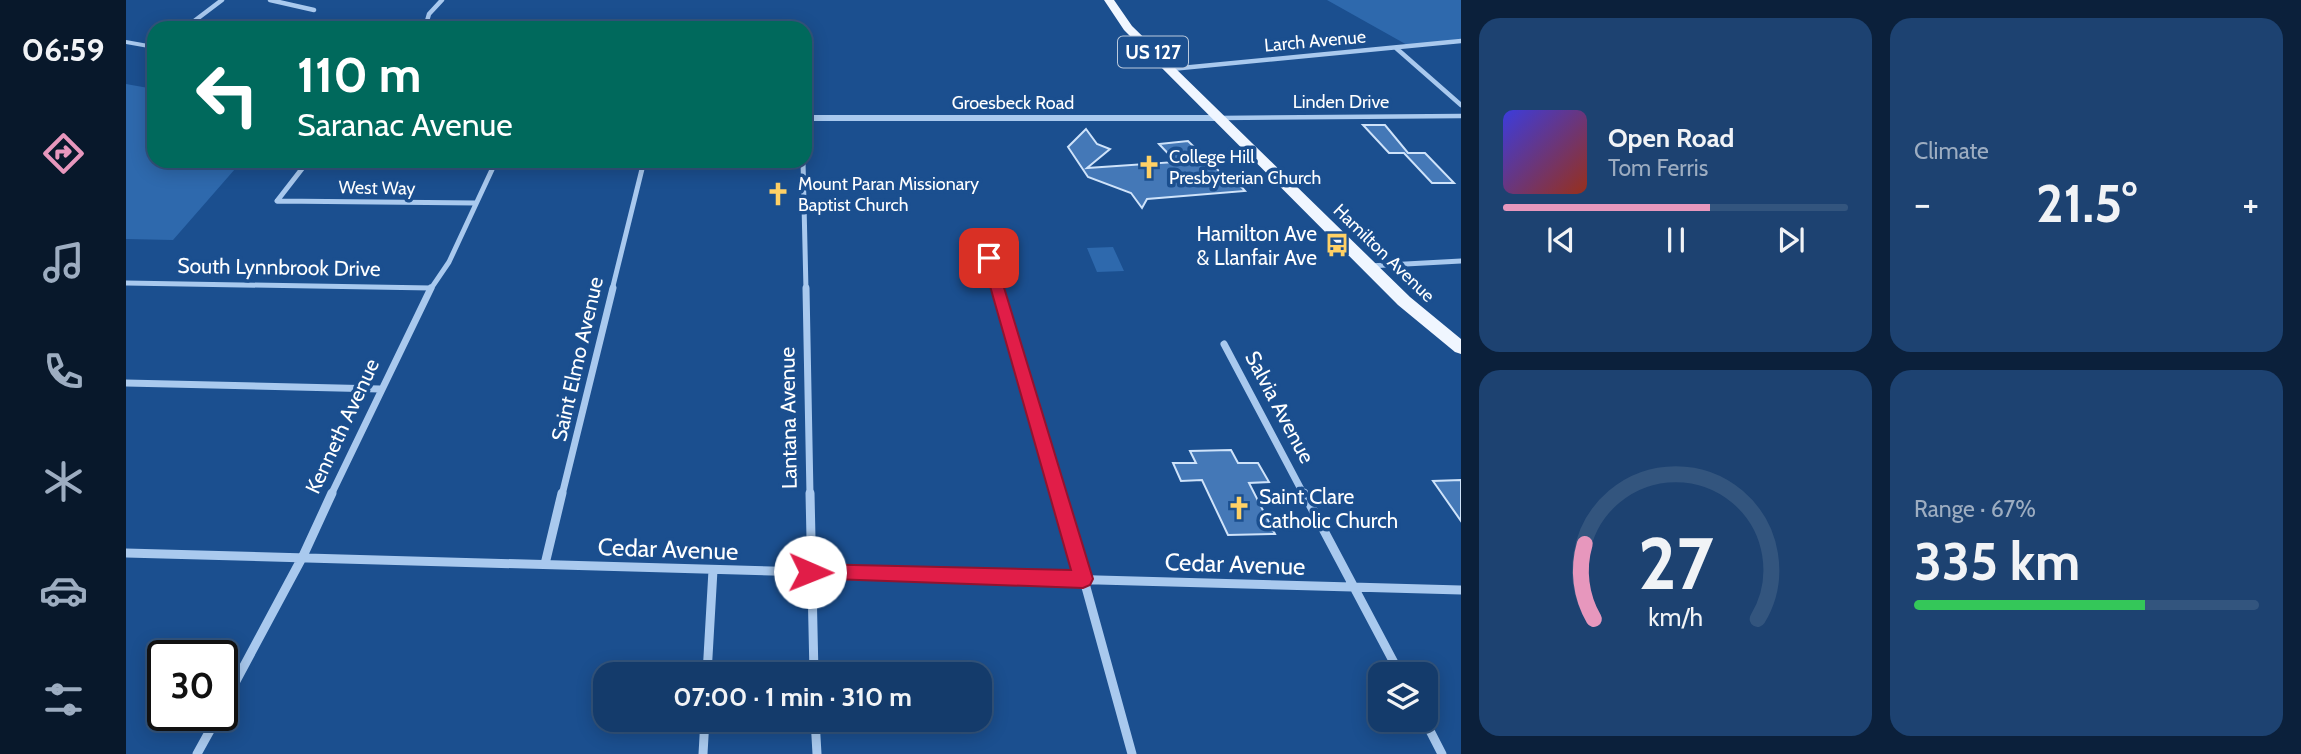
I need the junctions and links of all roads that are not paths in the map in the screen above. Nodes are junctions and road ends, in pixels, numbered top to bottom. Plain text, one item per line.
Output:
1 (222, 0) edge
2 (270, 0) edge
3 (442, 0) edge
4 (1109, 0) edge
5 (314, 10) dead end
6 (194, 21) edge
7 (427, 21) edge
8 (1461, 41) edge
9 (126, 42) edge
10 (147, 46) edge
11 (1396, 48) junction
12 (1171, 69) junction
13 (1461, 105) edge
14 (1461, 116) edge
15 (812, 118) edge
16 (1220, 118) junction
17 (303, 168) edge
18 (493, 168) edge
19 (642, 168) edge
20 (803, 168) edge
21 (476, 203) junction
22 (981, 231) dead end
23 (1461, 261) edge
24 (1369, 266) junction
25 (126, 283) edge
26 (431, 288) junction
27 (1224, 344) dead end
28 (1461, 348) edge
29 (126, 383) edge
30 (380, 389) junction
31 (126, 553) edge
32 (303, 556) junction
33 (545, 564) junction
34 (713, 570) junction
35 (810, 572) junction
36 (1083, 579) junction
37 (1353, 587) junction
38 (1461, 590) edge
39 (708, 662) edge
40 (814, 662) edge
41 (1393, 662) edge
42 (238, 677) edge
43 (210, 731) edge
44 (704, 732) edge
45 (816, 732) edge
46 (1431, 732) edge
47 (197, 754) edge
48 (703, 754) edge
49 (817, 754) edge
50 (1132, 754) edge
51 (1442, 754) edge

1 - 6 street
2 - 5 street
3 - 7 street
4 - 12 main road, Hamilton Avenue / US 127
8 - 11 street, Larch Avenue
9 - 10 street
11 - 12 street, Larch Avenue
11 - 13 street
12 - 16 main road, Hamilton Avenue / US 127
14 - 16 street, Linden Drive
15 - 16 street, Groesbeck Road
16 - 24 main road, Hamilton Avenue / US 127
17 - 21 street, West Way
18 - 21 street, Kenneth Avenue
19 - 33 street, Saint Elmo Avenue
20 - 35 street, Lantana Avenue
21 - 26 street, Kenneth Avenue
22 - 36 street
23 - 24 street
24 - 28 main road, Hamilton Avenue / US 127
25 - 26 street, South Lynnbrook Drive
26 - 30 street, Kenneth Avenue
27 - 37 street, Salvia Avenue
29 - 30 street
30 - 32 street, Kenneth Avenue
31 - 32 street, Cedar Avenue
32 - 33 street, Cedar Avenue
32 - 42 street, Kenneth Avenue
33 - 34 street, Cedar Avenue
34 - 35 street, Cedar Avenue
34 - 39 street
35 - 36 street, Cedar Avenue
35 - 40 street, Lantana Avenue
36 - 37 street, Cedar Avenue
36 - 50 street
37 - 38 street, Cedar Avenue
37 - 41 street, Salvia Avenue
43 - 47 street
44 - 48 street
45 - 49 street
46 - 51 street

